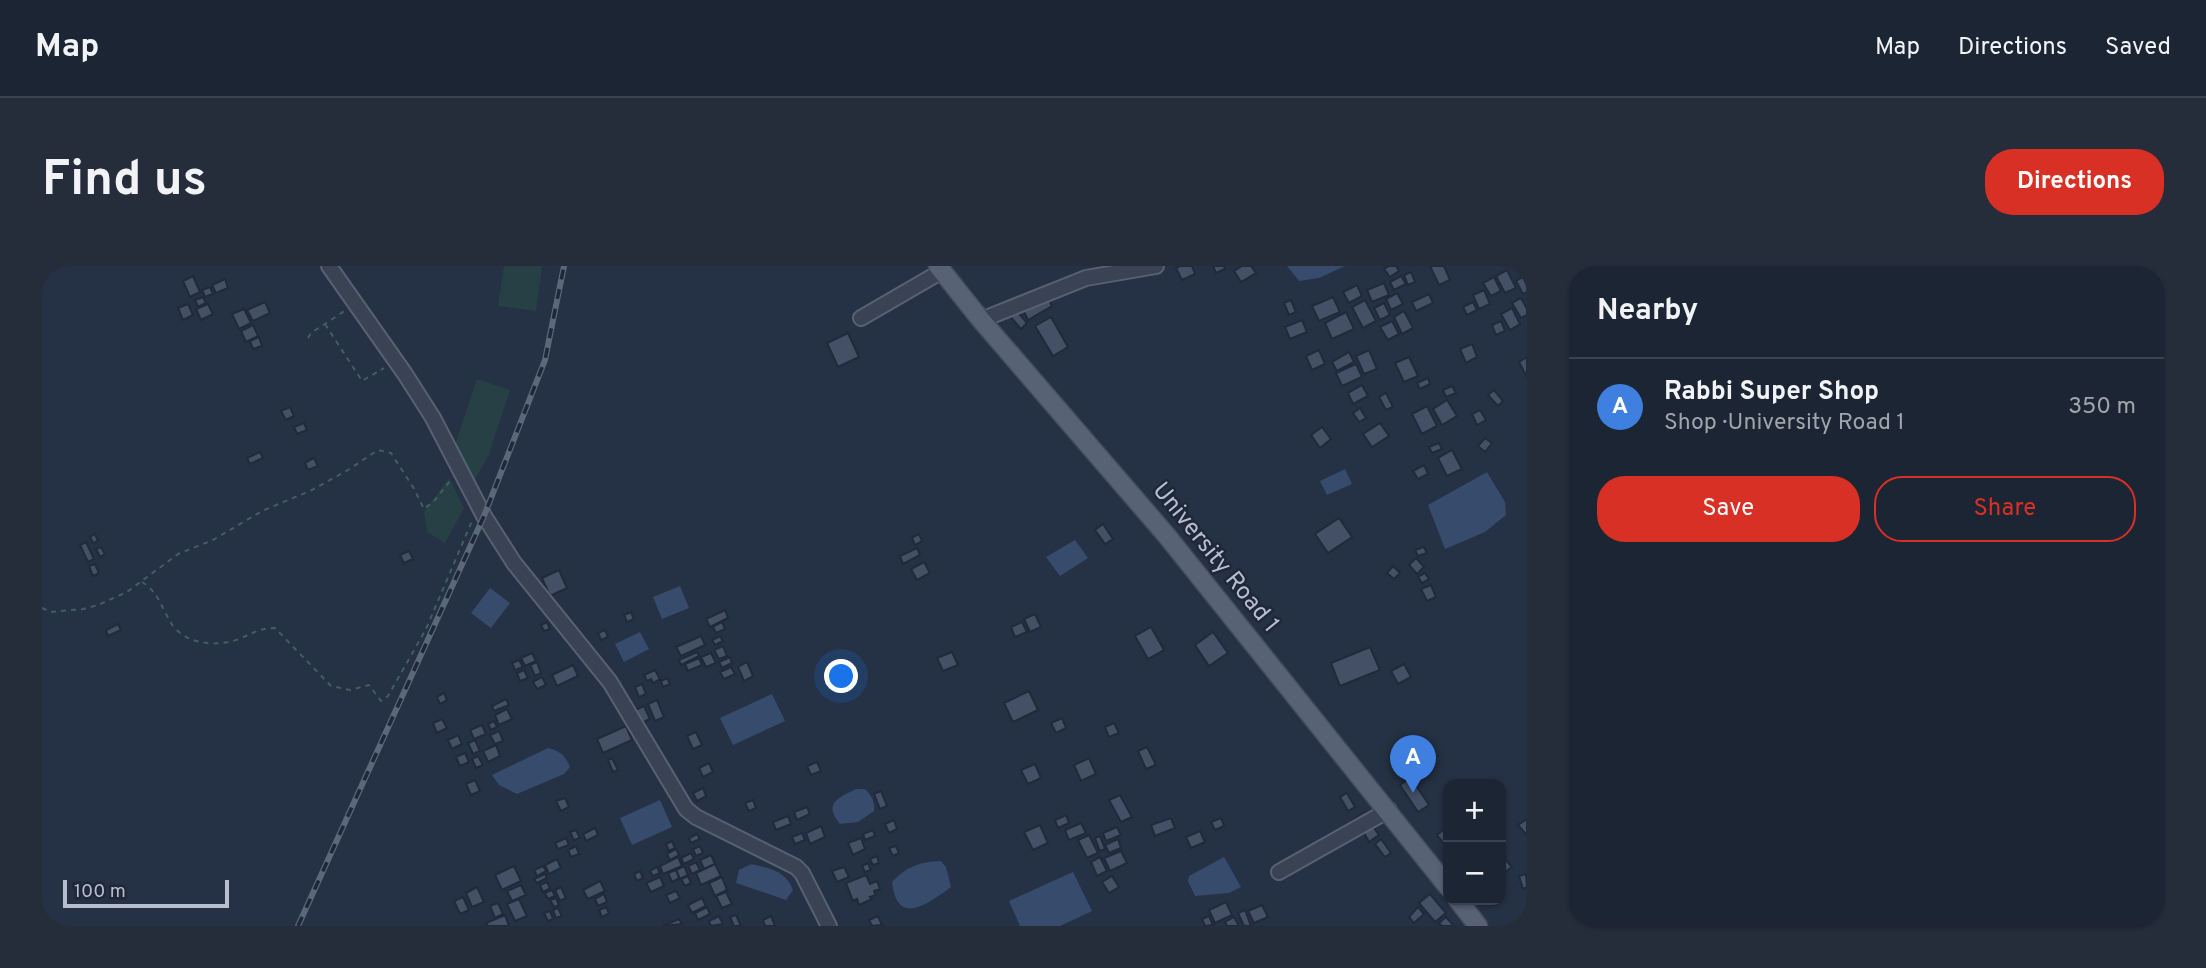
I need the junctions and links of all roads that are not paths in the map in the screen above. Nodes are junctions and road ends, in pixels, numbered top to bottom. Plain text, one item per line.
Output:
1 (329, 266) edge
2 (1156, 266) edge
3 (940, 269) edge
4 (861, 318) dead end
5 (981, 320) junction
6 (1389, 810) junction
7 (1279, 872) dead end
8 (1443, 880) edge
9 (1462, 905) edge
10 (829, 926) edge
11 (1478, 926) edge

1 - 10 street
2 - 5 street
3 - 4 street
3 - 5 main road, University Road 1
5 - 6 main road, University Road 1
6 - 7 street
6 - 8 main road, University Road 1
9 - 11 main road

